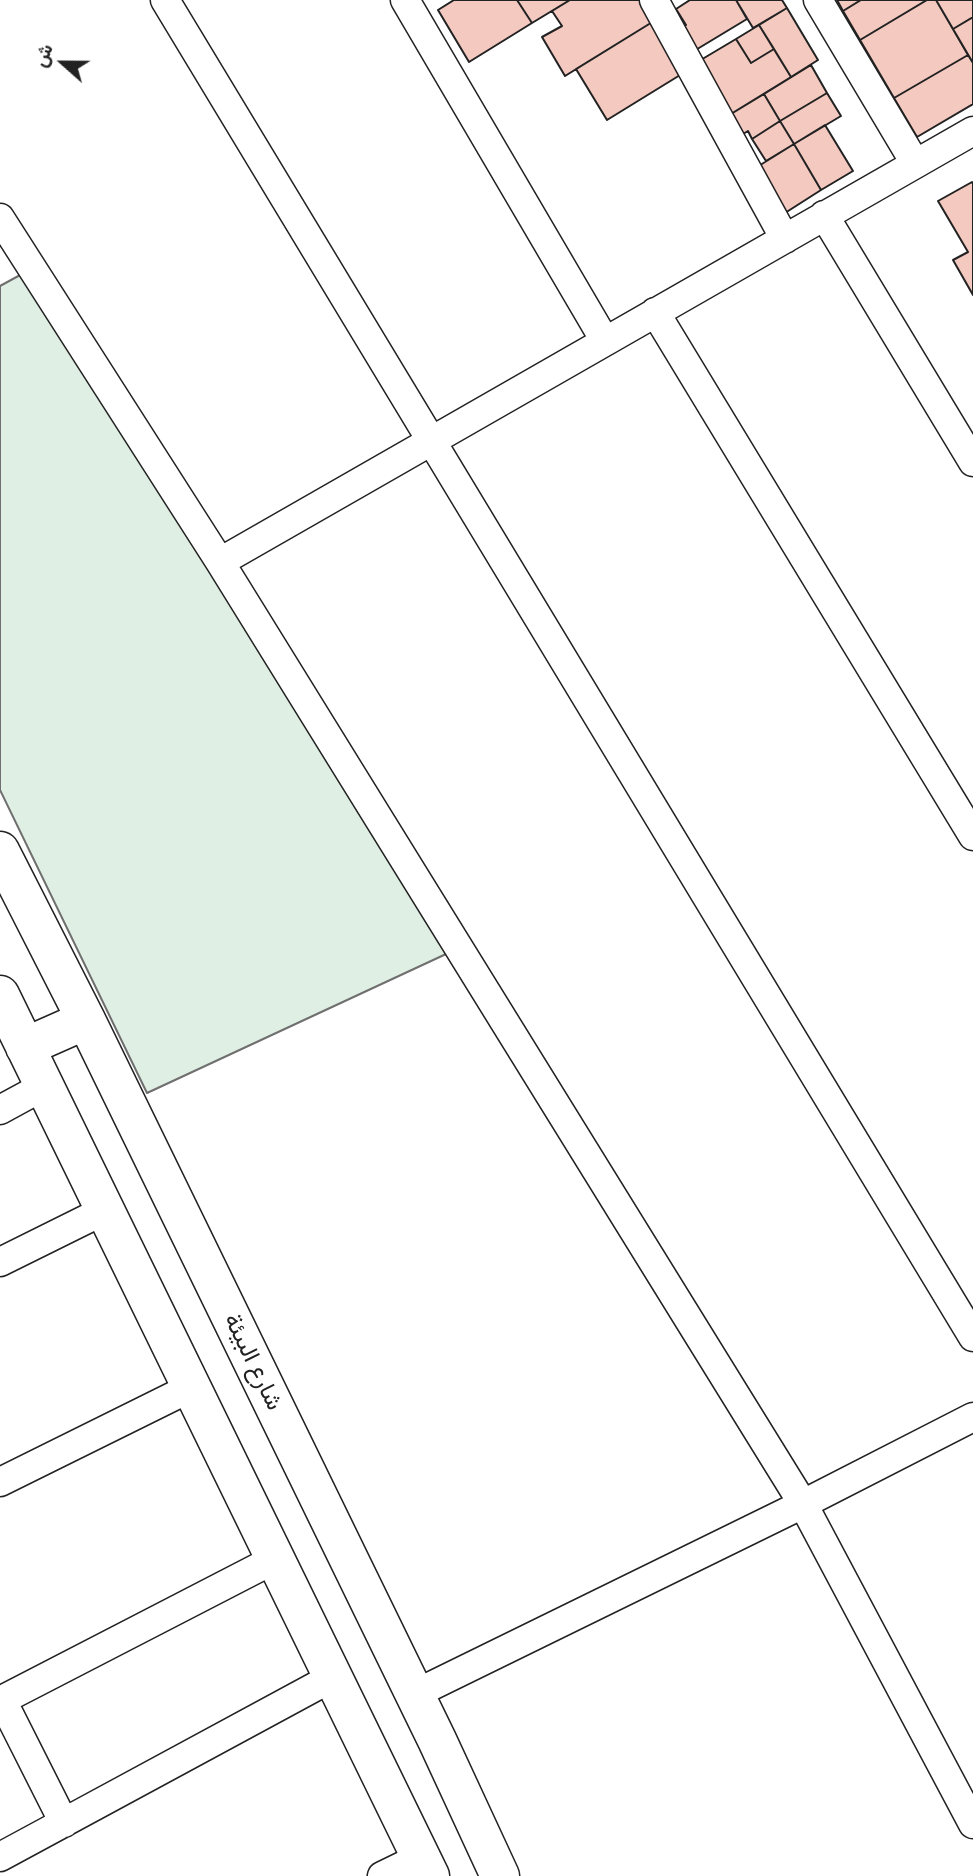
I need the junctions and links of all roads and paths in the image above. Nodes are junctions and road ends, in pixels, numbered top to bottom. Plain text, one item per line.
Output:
1 (165, 0) edge
2 (405, 0) edge
3 (654, 0) edge
4 (817, 0) edge
5 (973, 131) edge
6 (915, 163) junction
7 (824, 215) junction
8 (3, 228) edge
9 (785, 239) junction
10 (655, 312) junction
11 (605, 341) junction
12 (433, 440) junction
13 (973, 462) edge
14 (220, 562) junction
15 (973, 835) edge
16 (0, 850) edge
17 (0, 995) edge
18 (86, 1020) junction
19 (25, 1047) junction
20 (44, 1086) junction
21 (0, 1110) edge
22 (105, 1210) junction
23 (0, 1262) edge
24 (973, 1337) edge
25 (192, 1387) junction
26 (973, 1417) edge
27 (0, 1482) edge
28 (803, 1504) junction
29 (275, 1559) junction
30 (333, 1677) junction
31 (415, 1694) junction
32 (1, 1700) edge
33 (64, 1823) junction
34 (973, 1824) edge
35 (0, 1857) edge
36 (426, 1867) edge
37 (383, 1876) edge
38 (500, 1876) edge

1 - 12 street
2 - 11 street
3 - 9 street
4 - 6 street
5 - 6 street
6 - 7 street
7 - 9 street
7 - 13 street
8 - 14 street
9 - 10 street
10 - 11 street
10 - 15 street
11 - 12 street
12 - 14 street
12 - 24 street
14 - 28 street
16 - 18 street, شارع البيئة
17 - 19 street
18 - 19 street
18 - 31 street, شارع البيئة
19 - 20 street
20 - 21 street
20 - 22 street
22 - 23 street
22 - 25 street
25 - 27 street
25 - 29 street
26 - 28 street
28 - 31 street
28 - 34 street
29 - 30 street
29 - 32 street
30 - 33 street
30 - 36 street
31 - 38 street, شارع البيئة
32 - 33 street
33 - 35 street
36 - 37 street

